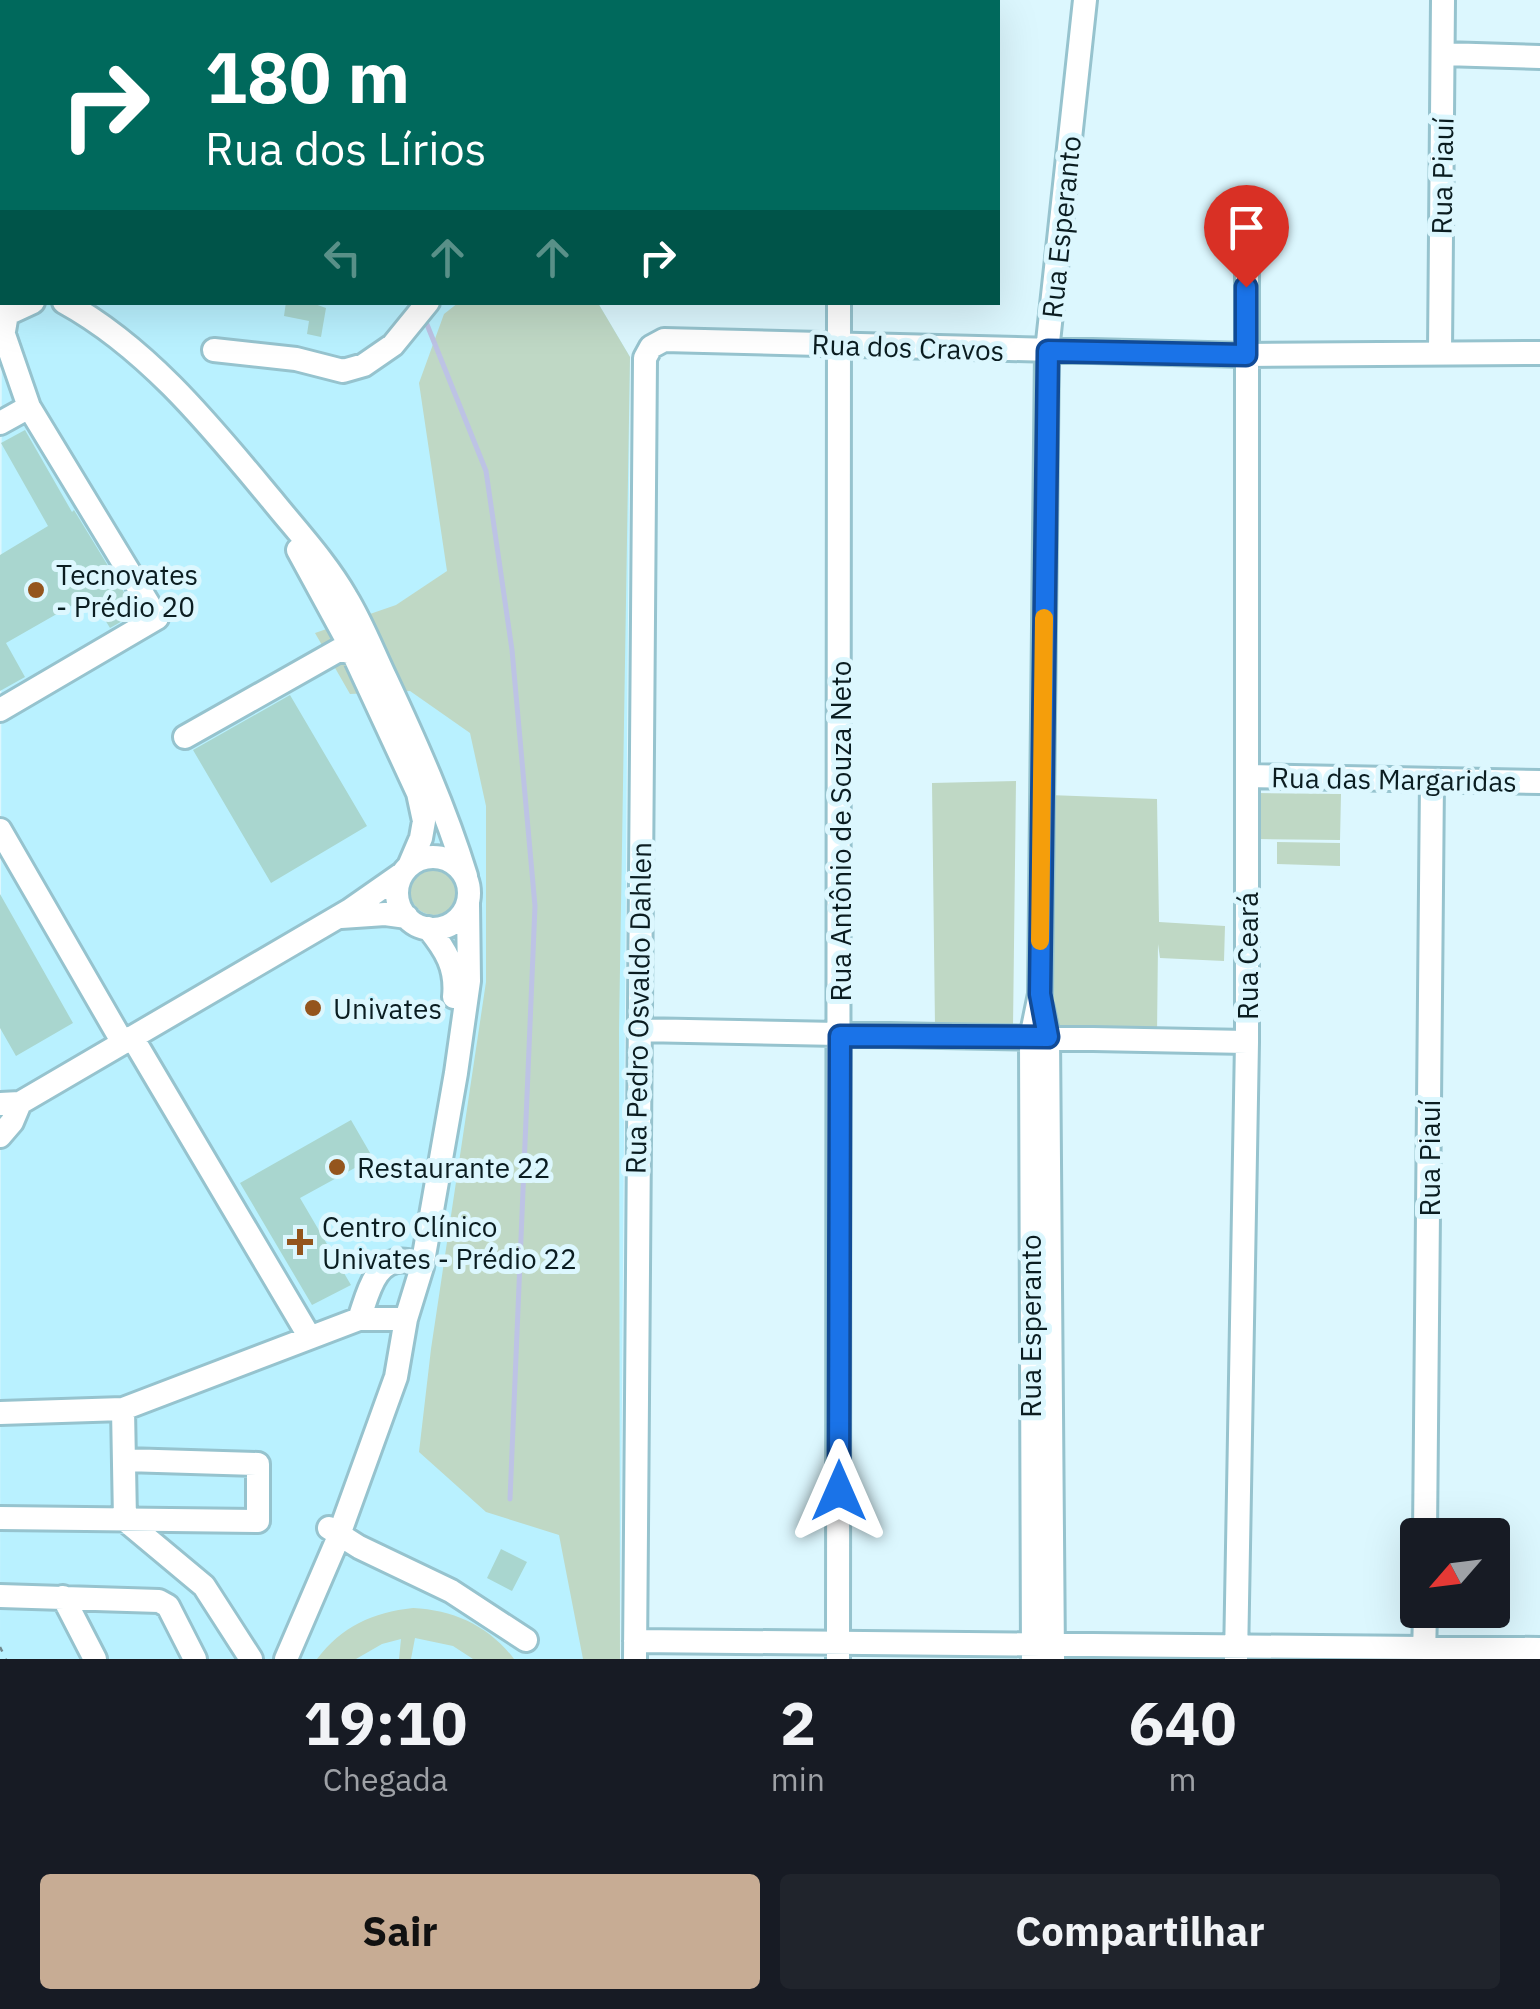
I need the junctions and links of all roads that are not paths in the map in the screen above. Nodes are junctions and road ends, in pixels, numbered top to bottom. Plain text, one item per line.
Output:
1 (1085, 0) edge
2 (1443, 0) edge
3 (1443, 54) junction
4 (1540, 57) edge
5 (1247, 253) dead end
6 (28, 305) edge
7 (426, 305) edge
8 (840, 305) edge
9 (85, 310) edge
10 (4, 319) edge
11 (839, 345) junction
12 (214, 350) dead end
13 (1048, 351) junction
14 (1440, 352) junction
15 (1540, 353) edge
16 (1246, 355) junction
17 (645, 358) joint
18 (29, 407) junction
19 (0, 423) edge
20 (270, 499) junction
21 (352, 650) junction
22 (377, 660) junction
23 (0, 710) edge
24 (185, 737) dead end
25 (1248, 776) junction
26 (1432, 780) junction
27 (1540, 782) edge
28 (0, 830) edge
29 (406, 869) junction
30 (466, 876) junction
31 (468, 904) junction
32 (406, 917) junction
33 (337, 918) junction
34 (428, 928) junction
35 (638, 1030) junction
36 (840, 1036) junction
37 (1039, 1038) junction
38 (127, 1040) junction
39 (1247, 1042) junction
40 (10, 1103) edge
41 (0, 1136) edge
42 (414, 1271) junction
43 (402, 1319) junction
44 (359, 1320) junction
45 (308, 1336) junction
46 (123, 1409) junction
47 (0, 1414) edge
48 (125, 1460) junction
49 (0, 1518) edge
50 (1426, 1518) edge
51 (125, 1520) junction
52 (334, 1531) junction
53 (0, 1596) edge
54 (63, 1597) junction
55 (1425, 1628) edge
56 (526, 1640) dead end
57 (1540, 1649) edge
58 (635, 1650) edge
59 (838, 1651) edge
60 (1043, 1653) edge
61 (1236, 1653) edge
62 (1424, 1654) edge
63 (246, 1655) edge
64 (95, 1659) edge
65 (195, 1659) edge
66 (274, 1659) edge
67 (286, 1659) edge

1 - 13 street, Rua Esperanto
2 - 3 street, Rua Piauí
3 - 4 street
3 - 14 street, Rua Piauí
5 - 16 street, Rua Ceará
6 - 10 street
7 - 12 street
8 - 11 street, Rua Antônio de Souza Neto
9 - 20 street
10 - 18 street
11 - 13 street, Rua dos Cravos
11 - 17 street, Rua dos Cravos
11 - 36 street, Rua Antônio de Souza Neto
13 - 16 street, Rua dos Cravos
13 - 37 street, Rua Esperanto
14 - 15 street, Rua dos Cravos
14 - 16 street, Rua dos Cravos
16 - 25 street, Rua Ceará
17 - 35 street, Rua Pedro Osvaldo Dahlen
18 - 19 street
18 - 23 street
20 - 21 street
20 - 22 street
21 - 22 street
21 - 24 street
21 - 29 street
22 - 30 street
25 - 26 street, Rua das Margaridas
25 - 39 street, Rua Ceará
26 - 27 street, Rua das Margaridas
26 - 50 street, Rua Piauí
28 - 38 street
29 - 30 street
29 - 32 street
29 - 33 street
30 - 31 street
31 - 34 street
31 - 42 street
32 - 33 street
32 - 34 street
33 - 38 street
34 - 42 street
35 - 36 street
35 - 58 street, Rua Pedro Osvaldo Dahlen
36 - 37 street
36 - 59 street, Rua Antônio de Souza Neto
37 - 39 street
37 - 60 street, Rua Esperanto
38 - 40 street
38 - 45 street
39 - 61 street, Rua Ceará
40 - 41 street
42 - 43 street
42 - 44 street
43 - 44 street
43 - 52 street
44 - 45 street
45 - 46 street
46 - 47 street
46 - 48 street
48 - 51 street
48 - 51 street
49 - 51 street
51 - 63 street
52 - 56 street
52 - 66 street
52 - 67 street
53 - 54 street
54 - 64 street
54 - 65 street
55 - 62 street
57 - 62 street
58 - 59 street
59 - 60 street
60 - 61 street
61 - 62 street

